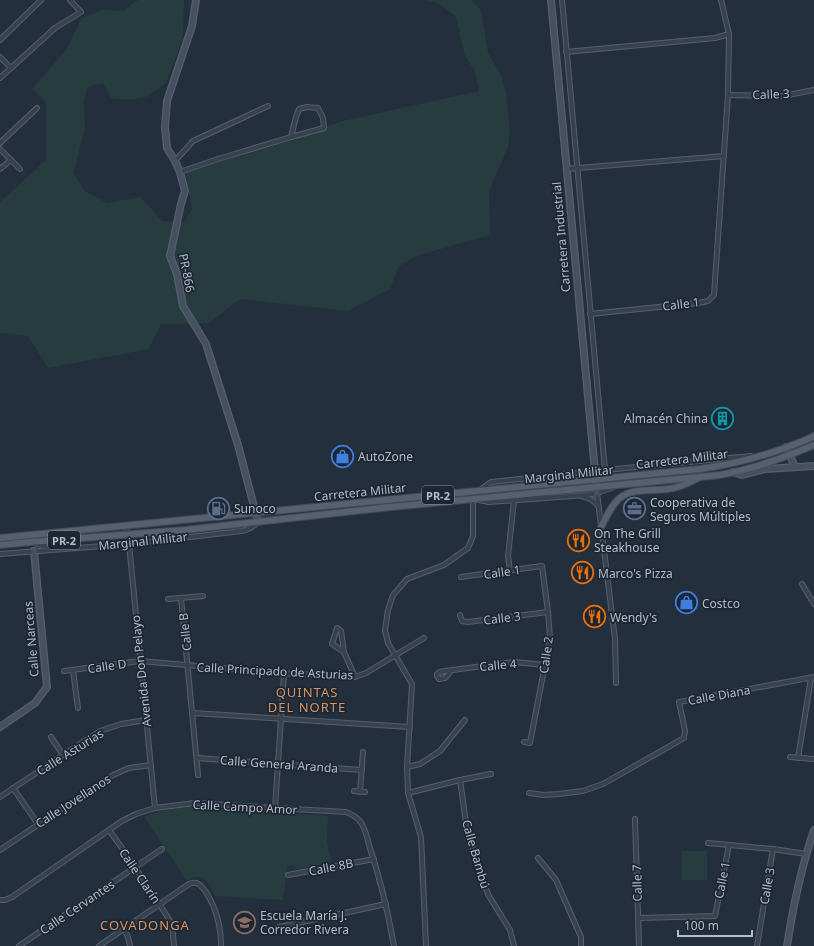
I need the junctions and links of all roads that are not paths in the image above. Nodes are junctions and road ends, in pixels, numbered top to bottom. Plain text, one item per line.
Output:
1 (40, 0) edge
2 (70, 0) edge
3 (196, 0) edge
4 (551, 0) edge
5 (562, 0) edge
6 (722, 0) edge
7 (729, 34) junction
8 (0, 40) edge
9 (566, 52) junction
10 (0, 57) edge
11 (11, 68) junction
12 (0, 78) edge
13 (814, 90) edge
14 (728, 95) junction
15 (268, 106) dead end
16 (37, 108) dead end
17 (291, 137) junction
18 (0, 143) edge
19 (0, 148) edge
20 (724, 156) junction
21 (10, 160) junction
22 (175, 161) junction
23 (577, 168) junction
24 (0, 169) edge
25 (20, 169) dead end
26 (566, 169) junction
27 (180, 172) junction
28 (590, 314) junction
29 (814, 436) edge
30 (814, 445) edge
31 (786, 447) junction
32 (766, 454) junction
33 (790, 456) junction
34 (814, 466) edge
35 (794, 467) junction
36 (605, 470) junction
37 (595, 471) junction
38 (733, 472) junction
39 (700, 477) junction
40 (596, 480) junction
41 (597, 490) junction
42 (477, 492) junction
43 (576, 495) junction
44 (473, 499) junction
45 (514, 500) junction
46 (599, 508) junction
47 (256, 513) junction
48 (258, 522) junction
49 (126, 526) junction
50 (601, 527) junction
51 (128, 535) junction
52 (0, 538) edge
53 (30, 542) junction
54 (129, 544) junction
55 (0, 545) edge
56 (54, 549) junction
57 (34, 551) junction
58 (0, 554) edge
59 (542, 566) joint
60 (510, 570) junction
61 (461, 577) dead end
62 (802, 584) dead end
63 (203, 596) dead end
64 (181, 598) junction
65 (168, 599) dead end
66 (814, 604) edge
67 (548, 612) junction
68 (460, 615) dead end
69 (424, 638) dead end
70 (344, 652) junction
71 (395, 656) junction
72 (140, 661) junction
73 (545, 665) junction
74 (188, 666) junction
75 (73, 670) junction
76 (452, 670) dead end
77 (64, 671) dead end
78 (284, 674) junction
79 (355, 677) junction
80 (812, 678) edge
81 (616, 683) dead end
82 (78, 708) dead end
83 (193, 713) junction
84 (281, 719) junction
85 (146, 720) junction
86 (465, 720) dead end
87 (0, 727) edge
88 (410, 728) junction
89 (51, 737) dead end
90 (524, 742) dead end
91 (363, 752) dead end
92 (63, 755) junction
93 (790, 757) dead end
94 (197, 758) junction
95 (798, 758) junction
96 (814, 758) edge
97 (278, 764) junction
98 (151, 765) junction
99 (407, 768) junction
100 (362, 770) junction
101 (491, 774) dead end
102 (198, 775) dead end
103 (460, 780) junction
104 (14, 788) junction
105 (354, 791) dead end
106 (408, 793) junction
107 (529, 793) dead end
108 (0, 798) edge
109 (155, 808) junction
110 (275, 808) junction
111 (635, 819) dead end
112 (38, 824) junction
113 (109, 830) junction
114 (814, 830) edge
115 (708, 843) dead end
116 (729, 844) junction
117 (812, 844) edge
118 (162, 849) dead end
119 (774, 849) junction
120 (0, 850) edge
121 (806, 854) junction
122 (538, 858) dead end
123 (374, 859) junction
124 (134, 868) junction
125 (288, 875) dead end
126 (0, 900) edge
127 (386, 904) junction
128 (160, 905) junction
129 (638, 918) junction
130 (279, 927) dead end
131 (124, 930) junction
132 (19, 946) edge
133 (99, 946) edge
134 (130, 946) edge
135 (174, 946) edge
136 (220, 946) edge
137 (394, 946) edge
138 (426, 946) edge
139 (514, 946) edge
140 (581, 946) edge
141 (638, 946) edge
142 (757, 946) edge
143 (787, 946) edge

1 - 8 street
2 - 11 street
3 - 22 street, PR-866 / PR-866
4 - 26 street, Carretera Industrial
5 - 9 street
6 - 7 street, Calle 1
7 - 9 street
7 - 14 street, Calle 1
9 - 23 street
10 - 11 street
11 - 12 street
13 - 14 street, Calle 3
14 - 20 street, Calle 1
15 - 22 street
16 - 18 street
17 - 17 street
17 - 27 street
19 - 21 street
20 - 23 street
20 - 28 street, Calle 1
21 - 24 street
21 - 25 street
22 - 27 street, PR-866 / PR-866
23 - 26 street
23 - 28 street
26 - 37 street, Carretera Industrial
27 - 47 street, PR-866 / PR-866
28 - 36 street
29 - 31 main road, Carretera Militar / PR-2
30 - 33 main road, Carretera Militar / PR-2
31 - 32 main road, Carretera Militar / PR-2
31 - 33 street
32 - 36 street, Marginal Militar
32 - 40 main road, Carretera Militar / PR-2
33 - 35 street
33 - 38 main road, Carretera Militar / PR-2
34 - 35 street
35 - 38 street
36 - 37 street, Marginal Militar
37 - 40 street, Carretera Industrial
37 - 42 street, Marginal Militar
38 - 39 main road, Carretera Militar / PR-2
39 - 41 main road, Carretera Militar / PR-2
39 - 50 main road
40 - 41 street, Carretera Industrial
40 - 42 main road, Carretera Militar / PR-2
41 - 43 street, Marginal Militar
41 - 44 main road, Carretera Militar / PR-2
41 - 46 street
42 - 47 main road, Carretera Militar / PR-2
43 - 45 street, Marginal Militar
43 - 46 street
44 - 45 street, Marginal Militar
44 - 48 main road, Carretera Militar / PR-2
44 - 71 street
45 - 60 street
46 - 50 street
47 - 48 street, PR-866 / PR-866
47 - 49 main road, Carretera Militar / PR-2
48 - 51 main road, Carretera Militar / PR-2
48 - 54 street, Marginal Militar
49 - 51 street, Avenida Don Pelayo
49 - 52 main road, Carretera Militar / PR-2
50 - 81 street
51 - 53 main road, Carretera Militar / PR-2
51 - 54 street, Avenida Don Pelayo
53 - 55 main road, Carretera Militar / PR-2
53 - 56 street
54 - 56 street, Marginal Militar
54 - 72 street, Avenida Don Pelayo
56 - 57 street, Marginal Militar
57 - 58 street, Marginal Militar
57 - 87 street, Calle Narceas
59 - 60 street, Calle 1
59 - 67 street, Calle 2
60 - 61 street, Calle 1
62 - 66 street
63 - 64 street
64 - 65 street
64 - 74 street, Calle B
67 - 68 street, Calle 3
67 - 73 street, Calle 2
69 - 71 street, Calle Principado de Asturias
70 - 70 street
70 - 79 street
71 - 79 street, Calle Principado de Asturias
71 - 88 street
72 - 74 street, Calle D
72 - 75 street, Calle D
72 - 85 street, Avenida Don Pelayo
73 - 76 street, Calle 4
73 - 90 street, Calle 2
74 - 78 street, Calle Principado de Asturias
74 - 83 street, Calle B
75 - 77 street, Calle D
75 - 82 street, Calle D
78 - 79 street, Calle Principado de Asturias
78 - 84 street
80 - 95 street, Calle Diana
80 - 107 street, Calle Diana
83 - 84 street
83 - 94 street, Calle B
84 - 88 street
84 - 97 street
85 - 92 street, Calle Asturias
85 - 98 street, Avenida Don Pelayo
86 - 99 street
88 - 99 street
89 - 92 street
91 - 100 street
92 - 104 street, Calle Asturias
93 - 95 street
94 - 97 street, Calle General Aranda
94 - 102 street, Calle B
95 - 96 street
97 - 100 street, Calle General Aranda
97 - 110 street
98 - 109 street, Avenida Don Pelayo
98 - 112 street, Calle Jovellanos
99 - 106 street
100 - 105 street
101 - 103 street
103 - 106 street
103 - 139 street, Calle Bambú
104 - 108 street, Calle Asturias
104 - 112 street
106 - 138 street
109 - 110 street, Calle Campo Amor
109 - 113 street, Calle Campo Amor
110 - 123 street, Calle Campo Amor
111 - 129 street, Calle 7
112 - 120 street, Calle Jovellanos
113 - 124 street, Calle Clarín
113 - 126 street, Calle Campo Amor
114 - 117 street
115 - 116 street
116 - 119 street, Calle 1
116 - 129 street, Calle 1
117 - 121 street
118 - 124 street, Calle Cervantes
119 - 121 street, Calle 1
119 - 142 street, Calle 3
121 - 143 street
122 - 140 street
123 - 125 street, Calle 8B
123 - 127 street, Calle Campo Amor
124 - 128 street, Calle Clarín
124 - 132 street, Calle Cervantes
127 - 130 street
127 - 137 street, Calle Campo Amor
128 - 131 street
128 - 135 street, Calle Clarín
128 - 136 street
129 - 141 street, Calle 7
131 - 133 street
131 - 134 street

